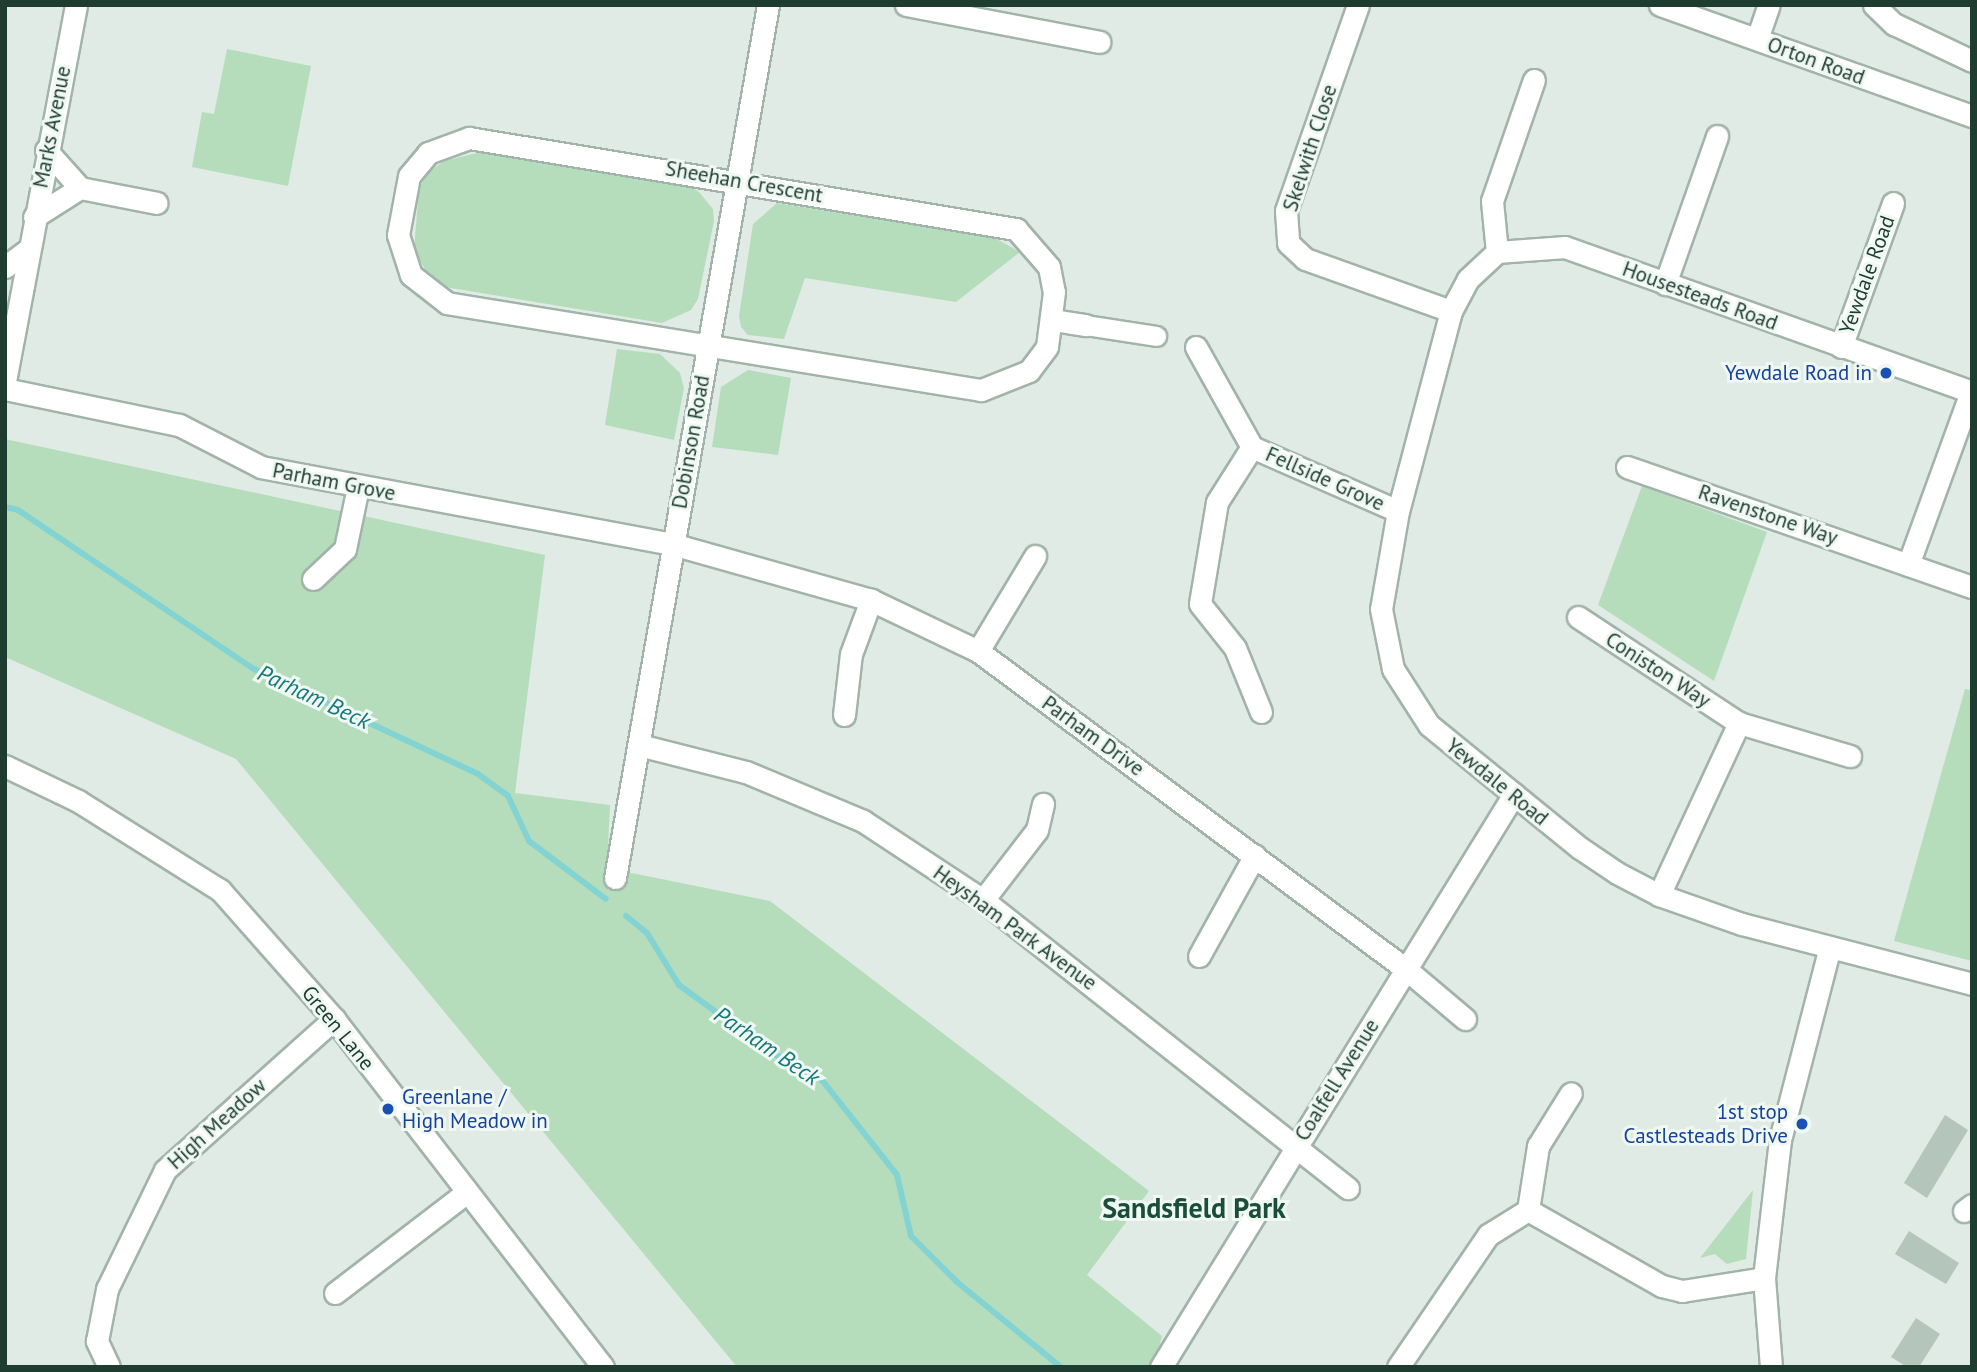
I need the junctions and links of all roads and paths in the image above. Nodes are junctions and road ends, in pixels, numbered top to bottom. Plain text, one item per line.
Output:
1 (76, 5) edge
2 (768, 5) edge
3 (906, 5) edge
4 (1358, 5) edge
5 (1660, 5) edge
6 (1769, 5) edge
7 (1874, 5) edge
8 (1757, 39) junction
9 (1100, 42) dead end
10 (1972, 61) edge
11 (1534, 80) dead end
12 (1972, 116) edge
13 (1717, 136) dead end
14 (46, 150) junction
15 (738, 181) junction
16 (80, 188) junction
17 (157, 203) dead end
18 (1893, 203) dead end
19 (34, 216) junction
20 (29, 248) junction
21 (1497, 252) junction
22 (5, 267) edge
23 (1665, 284) junction
24 (1451, 311) junction
25 (1053, 320) junction
26 (1086, 325) joint
27 (1156, 336) dead end
28 (709, 345) junction
29 (1196, 347) dead end
30 (1841, 347) junction
31 (7, 353) edge
32 (5, 381) edge
33 (5, 389) edge
34 (1971, 392) edge
35 (1252, 447) junction
36 (1627, 467) dead end
37 (358, 487) junction
38 (1398, 511) junction
39 (672, 544) junction
40 (1035, 556) dead end
41 (1908, 565) junction
42 (313, 579) dead end
43 (1972, 587) edge
44 (871, 600) junction
45 (1578, 617) dead end
46 (978, 651) junction
47 (1261, 712) dead end
48 (844, 715) dead end
49 (1739, 723) junction
50 (639, 745) junction
51 (1850, 756) dead end
52 (5, 766) edge
53 (1514, 794) junction
54 (1044, 804) dead end
55 (1255, 855) junction
56 (615, 878) dead end
57 (1659, 895) junction
58 (983, 900) junction
59 (1830, 947) junction
60 (1199, 956) dead end
61 (1407, 970) junction
62 (1972, 984) edge
63 (334, 1019) junction
64 (1465, 1019) dead end
65 (1571, 1093) dead end
66 (1297, 1144) junction
67 (1348, 1188) dead end
68 (467, 1192) junction
69 (1528, 1210) junction
70 (1764, 1278) junction
71 (335, 1293) dead end
72 (109, 1367) edge
73 (603, 1367) edge
74 (1161, 1367) edge
75 (1398, 1367) edge
76 (1771, 1367) edge

1 - 14 street, Marks Avenue
2 - 15 street, Dobinson Road
3 - 9 street
4 - 24 street, Skelwith Close
5 - 8 street, Orton Road
6 - 8 street
7 - 10 street
8 - 12 street, Orton Road
11 - 21 street
13 - 23 street
14 - 16 street
14 - 19 street, Marks Avenue
15 - 25 street, Sheehan Crescent
15 - 28 street, Dobinson Road
15 - 28 street, Sheehan Crescent
16 - 17 street
16 - 19 street
18 - 30 street, Yewdale Road
19 - 20 street, Marks Avenue
20 - 22 street
20 - 31 street, Marks Avenue
21 - 23 street, Housesteads Road
21 - 24 street
23 - 30 street, Housesteads Road
24 - 38 street, Yewdale Road
25 - 26 street
25 - 28 street, Sheehan Crescent
26 - 27 street
28 - 39 street, Dobinson Road
29 - 35 street, Fellside Grove
30 - 34 street, Housesteads Road
31 - 32 street, Marks Avenue
33 - 37 street, Parham Grove
34 - 41 street
35 - 38 street, Fellside Grove
35 - 47 street, Fellside Grove
36 - 41 street, Ravenstone Way
37 - 39 street, Parham Grove
37 - 42 street
38 - 53 street, Yewdale Road
39 - 44 street, Parham Drive
39 - 50 street, Dobinson Road
40 - 46 street
41 - 43 street, Ravenstone Way
44 - 46 street, Parham Drive
44 - 48 street
45 - 49 street, Coniston Way
46 - 55 street, Parham Drive
49 - 51 street, Coniston Way
49 - 57 street
50 - 56 street, Dobinson Road
50 - 58 street, Heysham Park Avenue
52 - 63 street, Green Lane
53 - 57 street, Yewdale Road
53 - 61 street, Coalfell Avenue
54 - 58 street
55 - 60 street
55 - 61 street, Parham Drive
57 - 59 street, Yewdale Road
58 - 66 street, Heysham Park Avenue
59 - 62 street, Yewdale Road
59 - 70 street
61 - 64 street, Parham Drive
61 - 66 street, Coalfell Avenue
63 - 68 street, Green Lane
63 - 72 street, High Meadow
65 - 69 street
66 - 67 street, Heysham Park Avenue
66 - 74 street, Coalfell Avenue
68 - 71 street
68 - 73 street, Green Lane
69 - 70 street
69 - 75 street
70 - 76 street

